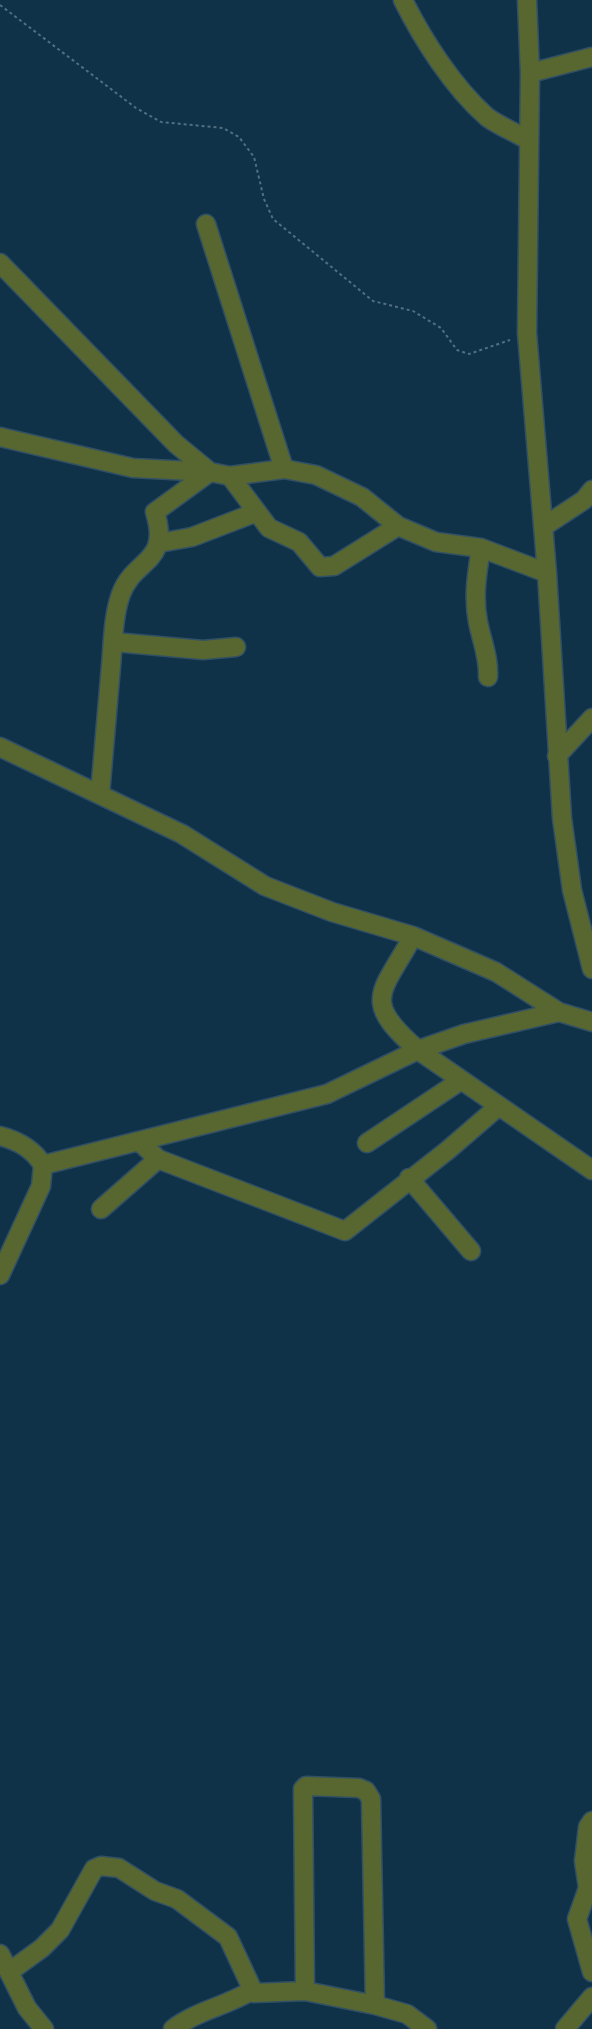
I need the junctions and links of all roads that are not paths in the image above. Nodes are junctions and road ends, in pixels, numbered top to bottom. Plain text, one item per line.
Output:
1 (404, 0) edge
2 (527, 0) edge
3 (592, 57) edge
4 (530, 73) junction
5 (528, 140) junction
6 (207, 224) dead end
7 (0, 263) edge
8 (0, 437) edge
9 (284, 469) junction
10 (210, 472) junction
11 (230, 476) junction
12 (590, 497) edge
13 (257, 512) junction
14 (398, 526) junction
15 (543, 527) junction
16 (159, 543) junction
17 (481, 548) junction
18 (547, 573) junction
19 (114, 642) junction
20 (236, 647) dead end
21 (488, 677) dead end
22 (592, 717) edge
23 (0, 747) edge
24 (557, 756) junction
25 (100, 794) junction
26 (413, 936) junction
27 (592, 969) edge
28 (559, 1012) junction
29 (592, 1022) edge
30 (418, 1050) junction
31 (460, 1081) junction
32 (499, 1106) junction
33 (0, 1136) edge
34 (140, 1142) junction
35 (367, 1143) dead end
36 (158, 1159) junction
37 (43, 1165) junction
38 (592, 1170) edge
39 (409, 1178) junction
40 (100, 1209) dead end
41 (471, 1251) dead end
42 (0, 1275) edge
43 (592, 1821) edge
44 (0, 1954) edge
45 (9, 1972) junction
46 (592, 1972) edge
47 (251, 1991) junction
48 (305, 1992) junction
49 (592, 1996) edge
50 (375, 2005) junction
51 (44, 2029) edge
52 (172, 2029) edge
53 (427, 2029) edge
54 (565, 2029) edge

1 - 5 street
2 - 4 street
3 - 4 street
4 - 5 street
5 - 15 street
6 - 9 street
7 - 10 street
8 - 10 street
9 - 11 street
9 - 14 street
10 - 11 street
10 - 16 street
11 - 13 street
12 - 15 street
13 - 14 street
13 - 16 street
14 - 17 street
15 - 18 street
16 - 19 street
17 - 18 street
17 - 21 street
18 - 24 street
19 - 20 street
19 - 25 street
22 - 24 street
23 - 25 street
24 - 27 street
25 - 26 street
26 - 28 street
26 - 30 street
28 - 29 street
28 - 30 street
30 - 31 street
30 - 34 street
31 - 32 street
31 - 35 street
32 - 38 street
32 - 39 street
33 - 37 street
34 - 36 street
34 - 37 street
36 - 39 street
36 - 40 street
37 - 42 street
39 - 41 street
43 - 46 street
44 - 45 street
45 - 47 street
45 - 51 street
47 - 48 street
47 - 52 street
48 - 50 street
48 - 50 street
49 - 54 street
50 - 53 street

